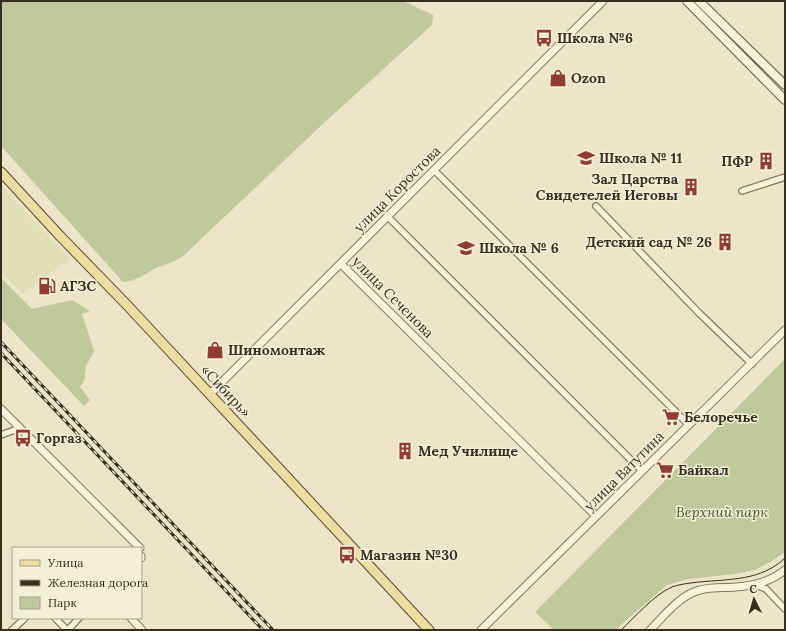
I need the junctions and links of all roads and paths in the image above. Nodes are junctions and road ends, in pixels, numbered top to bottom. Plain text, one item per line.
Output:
1 (603, 1) edge
2 (687, 1) edge
3 (699, 1) edge
4 (785, 85) edge
5 (785, 100) edge
6 (434, 170) junction
7 (1, 172) edge
8 (785, 177) edge
9 (742, 191) dead end
10 (596, 206) dead end
11 (388, 217) junction
12 (341, 264) junction
13 (785, 330) edge
14 (752, 364) junction
15 (210, 394) junction
16 (1, 409) edge
17 (689, 425) junction
18 (20, 428) junction
19 (1, 435) edge
20 (642, 471) junction
21 (596, 516) junction
22 (139, 547) edge
23 (785, 570) edge
24 (754, 584) junction
25 (785, 610) edge
26 (24, 619) edge
27 (56, 619) edge
28 (78, 619) edge
29 (132, 619) edge
30 (12, 630) edge
31 (68, 630) edge
32 (142, 630) edge
33 (429, 630) edge
34 (481, 630) edge
35 (650, 630) edge

1 - 6 street, улица Коростова
2 - 5 main road
3 - 4 main road
6 - 11 street, улица Коростова
6 - 17 street
7 - 15 main road, «Сибирь»
8 - 9 street
10 - 14 street
11 - 12 street, улица Коростова
11 - 20 street
12 - 15 street, улица Коростова
12 - 21 street, улица Сеченова
13 - 14 street, улица Ватутина
14 - 17 street, улица Ватутина
15 - 33 main road, «Сибирь»
16 - 18 street
17 - 20 street, улица Ватутина
18 - 19 street
18 - 22 street
20 - 21 street, улица Ватутина
21 - 34 street, улица Ватутина
23 - 24 street
24 - 25 street
24 - 35 street
26 - 30 street
27 - 31 street
28 - 31 street
29 - 32 street

